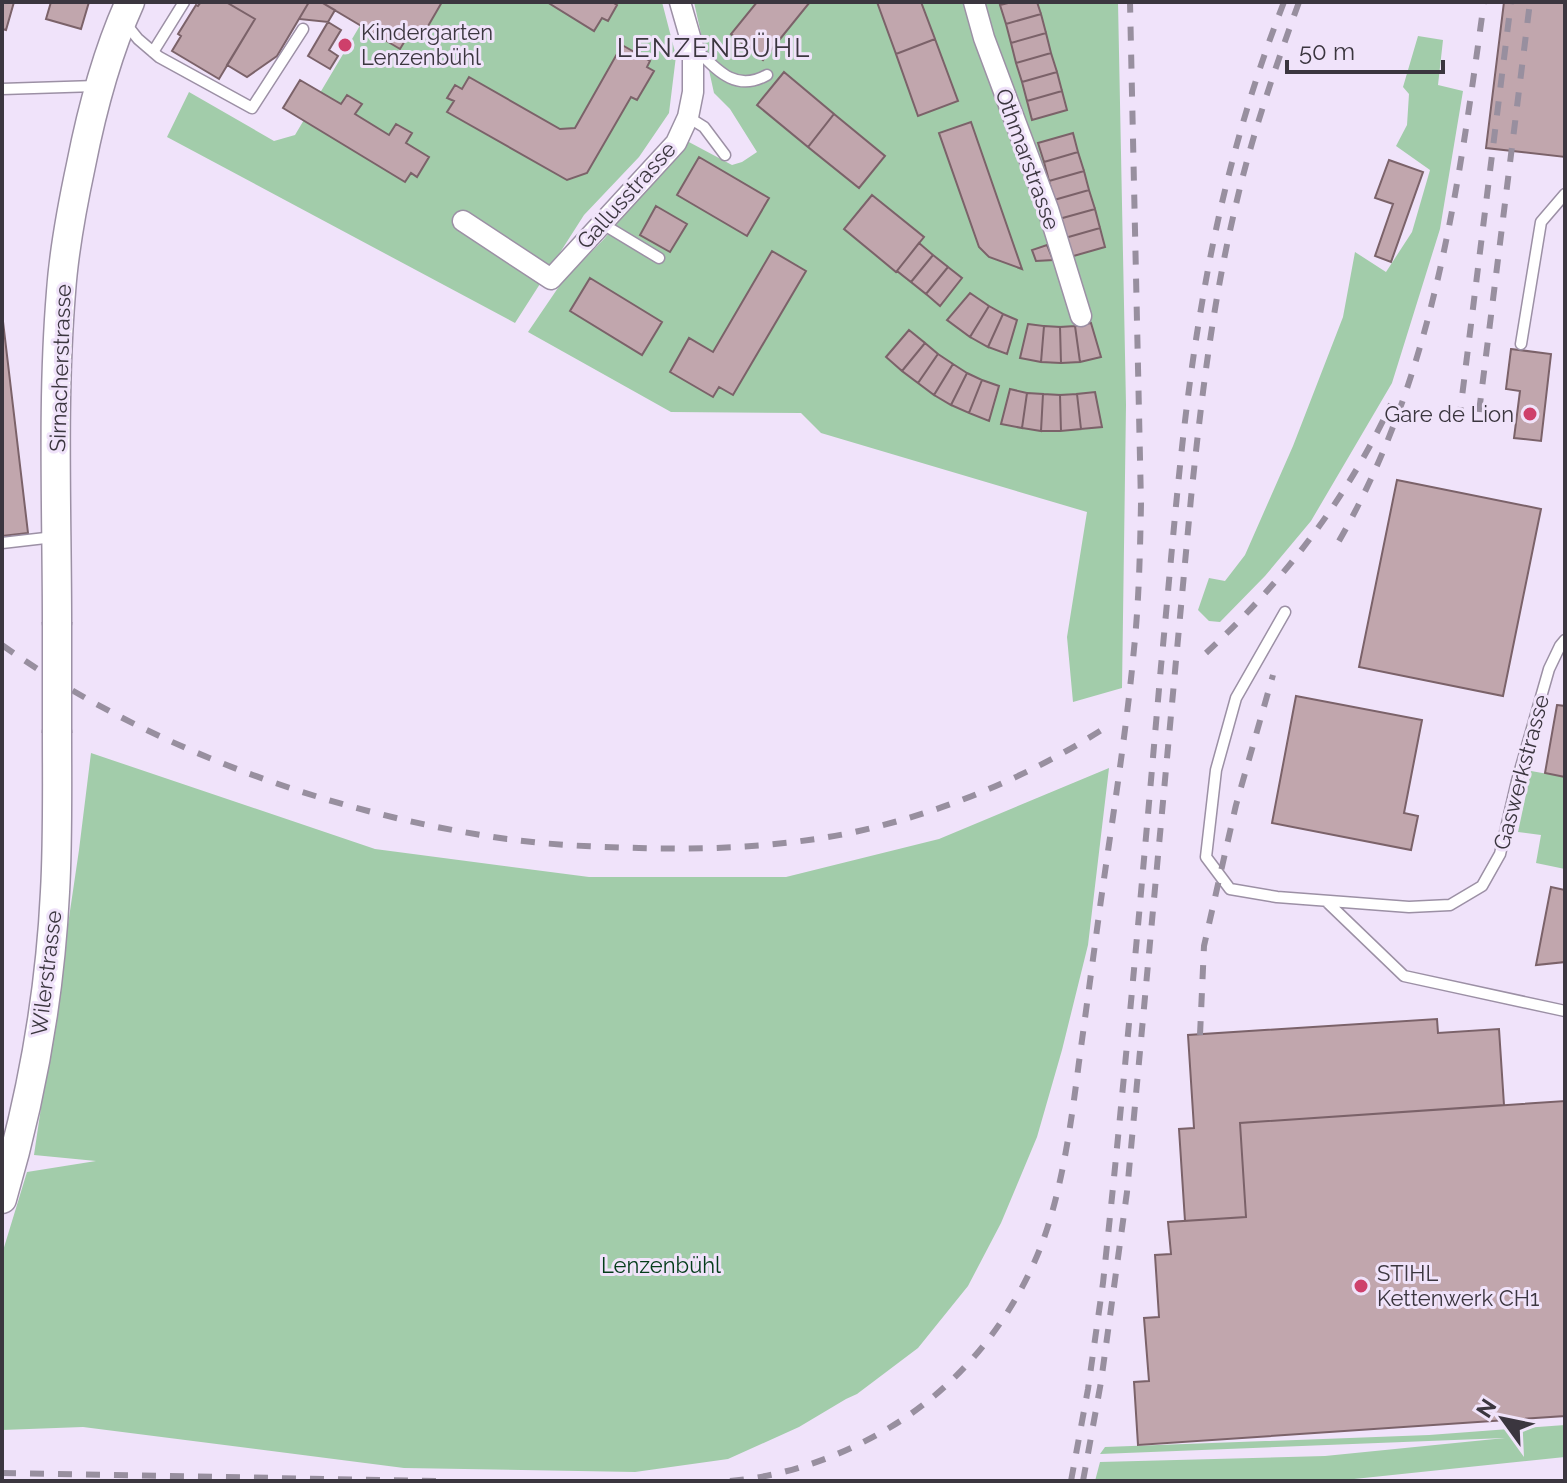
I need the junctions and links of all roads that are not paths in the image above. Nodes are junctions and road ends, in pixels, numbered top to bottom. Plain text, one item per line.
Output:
1 (184, 2) edge
2 (680, 2) edge
3 (974, 2) edge
4 (126, 11) edge
5 (303, 29) dead end
6 (693, 47) junction
7 (153, 52) junction
8 (767, 75) dead end
9 (98, 86) junction
10 (2, 89) edge
11 (688, 117) junction
12 (725, 155) dead end
13 (1565, 194) edge
14 (463, 221) dead end
15 (601, 223) junction
16 (659, 258) dead end
17 (1081, 316) dead end
18 (1521, 344) dead end
19 (56, 537) junction
20 (2, 543) edge
21 (1285, 612) dead end
22 (1565, 640) edge
23 (57, 738) joint
24 (1326, 901) junction
25 (1565, 1011) edge
26 (2, 1199) edge

1 - 7 lane
2 - 6 street, Gallusstrasse
3 - 17 street, Othmarstrasse
4 - 7 lane
4 - 9 main road, Sirnacherstrasse
5 - 7 lane
6 - 8 lane
6 - 11 street, Gallusstrasse
9 - 10 lane
9 - 19 main road, Sirnacherstrasse
11 - 12 lane
11 - 15 street, Gallusstrasse
13 - 18 lane
14 - 15 street, Gallusstrasse
15 - 16 lane
19 - 20 lane
19 - 23 main road, Sirnacherstrasse, bridge
21 - 24 lane, Gaswerkstrasse
22 - 24 lane, Gaswerkstrasse
23 - 26 main road, Wilerstrasse
24 - 25 lane

